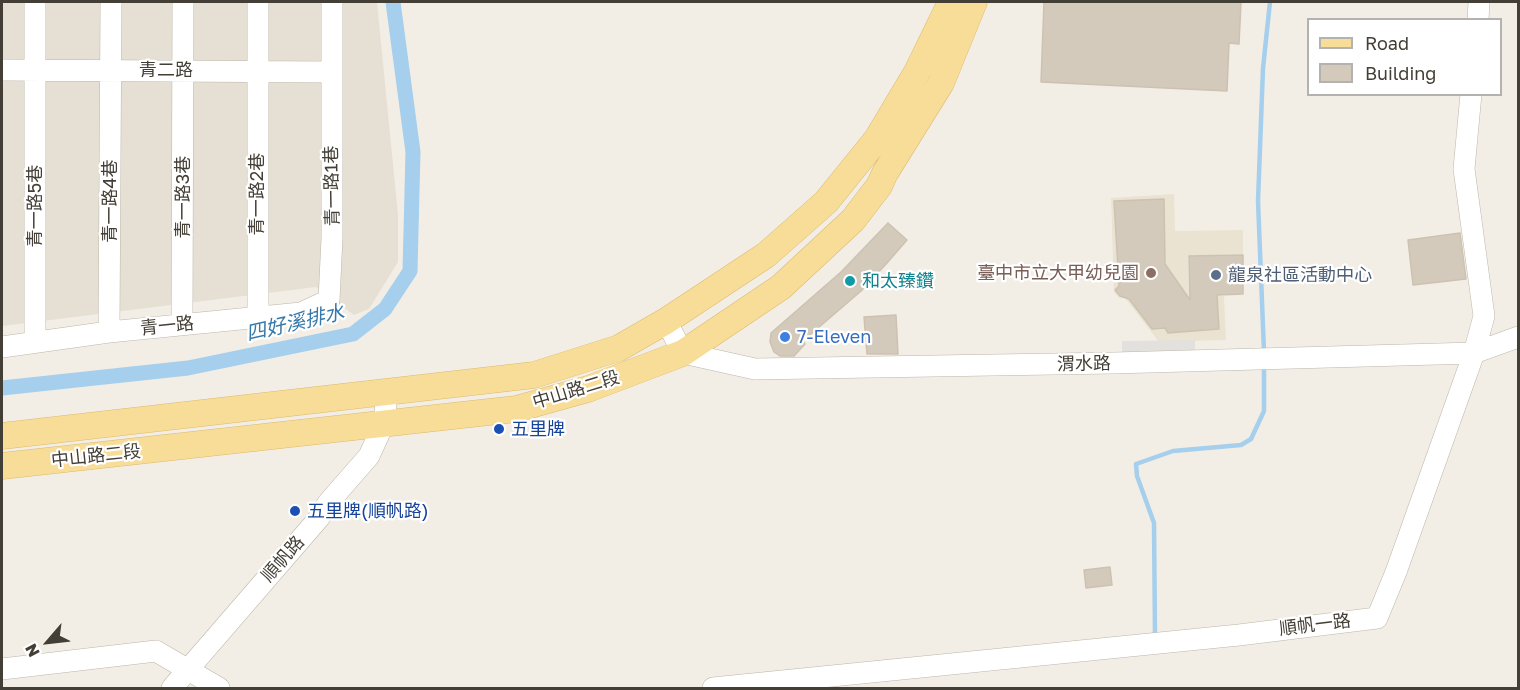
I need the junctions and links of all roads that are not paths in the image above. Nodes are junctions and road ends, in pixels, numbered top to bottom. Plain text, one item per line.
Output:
1 (35, 2) edge
2 (111, 2) edge
3 (183, 2) edge
4 (258, 2) edge
5 (332, 2) edge
6 (951, 2) edge
7 (974, 2) edge
8 (1479, 2) edge
9 (1478, 18) edge
10 (2, 70) edge
11 (35, 70) junction
12 (183, 70) junction
13 (110, 71) junction
14 (257, 71) junction
15 (331, 72) junction
16 (1471, 96) edge
17 (330, 300) joint
18 (258, 317) junction
19 (666, 321) junction
20 (182, 324) junction
21 (109, 332) junction
22 (1518, 337) edge
23 (34, 342) junction
24 (2, 347) edge
25 (683, 353) junction
26 (1474, 353) junction
27 (387, 392) junction
28 (384, 423) junction
29 (2, 436) edge
30 (2, 466) edge
31 (2, 669) edge
32 (188, 669) junction
33 (172, 688) edge
34 (219, 688) edge
35 (713, 688) edge

1 - 11 street, 青一路5巷
2 - 13 street, 青一路4巷
3 - 12 street, 青一路3巷
4 - 14 street, 青一路2巷
5 - 15 street, 青一路1巷
6 - 19 main road, 中山路二段
7 - 25 main road, 中山路二段
8 - 9 street
10 - 11 street, 青二路
11 - 13 street, 青二路
11 - 23 street, 青一路5巷
12 - 13 street, 青二路
12 - 14 street, 青二路
12 - 20 street, 青一路3巷
13 - 21 street, 青一路4巷
14 - 15 street, 青二路
14 - 18 street, 青一路2巷
15 - 17 street, 青一路1巷
16 - 26 street, 順帆一路
17 - 18 street, 青一路
18 - 20 street, 青一路
19 - 25 street
19 - 27 main road, 中山路二段
20 - 21 street, 青一路
21 - 23 street, 青一路
22 - 26 street, 渭水路
23 - 24 street, 青一路
25 - 26 street, 渭水路
25 - 28 main road, 中山路二段
26 - 35 street, 順帆一路
27 - 28 street, 順帆路
27 - 29 main road, 中山路二段
28 - 30 main road, 中山路二段
28 - 32 street, 順帆路
31 - 32 street
32 - 33 street, 順帆路
32 - 34 street

